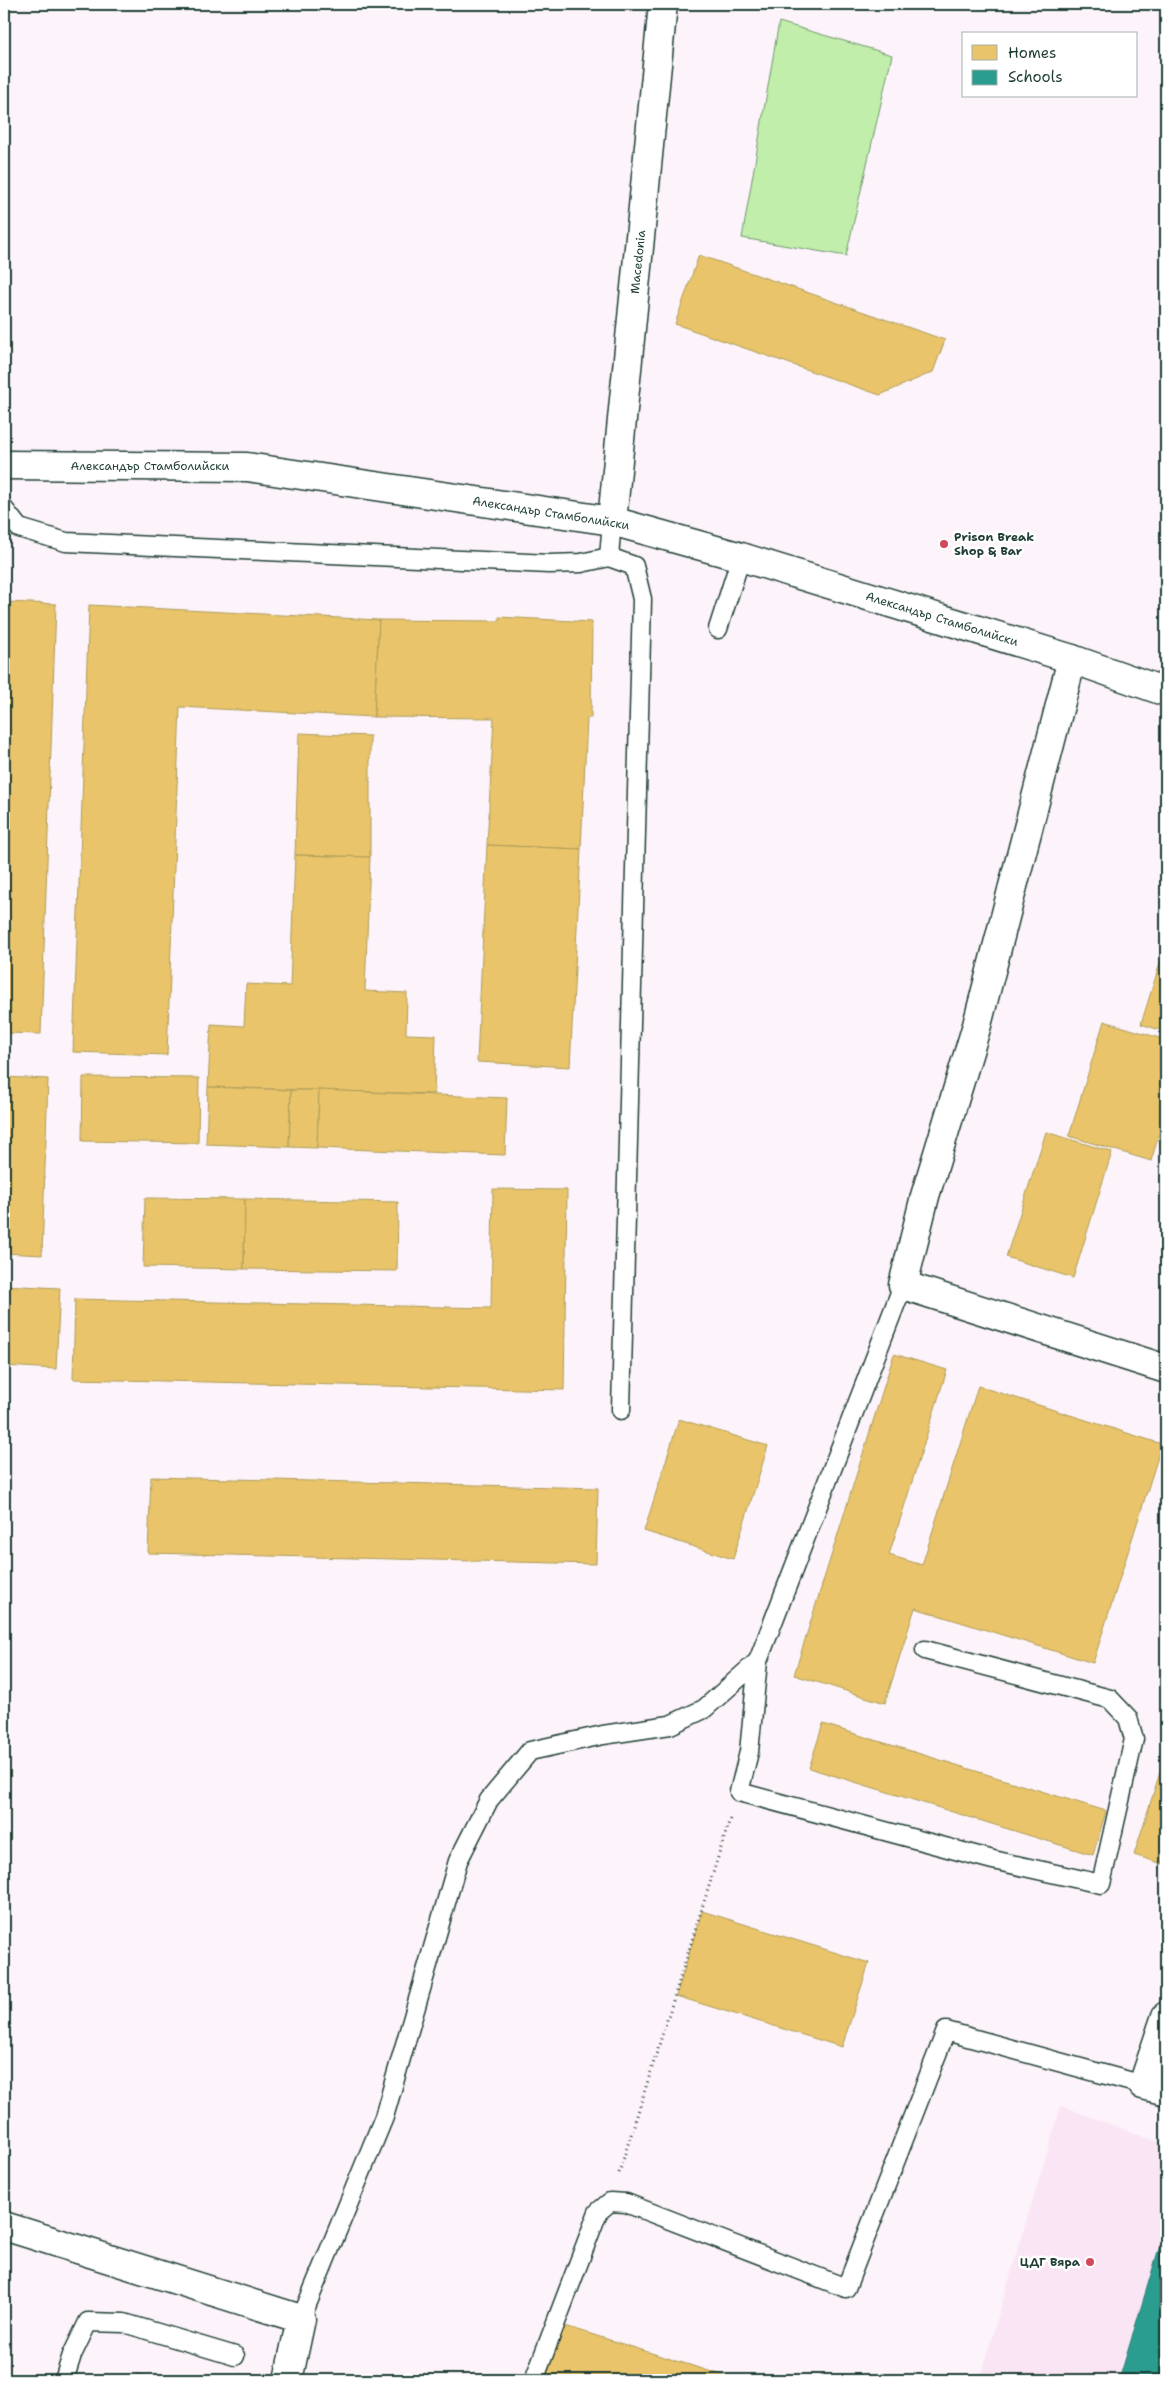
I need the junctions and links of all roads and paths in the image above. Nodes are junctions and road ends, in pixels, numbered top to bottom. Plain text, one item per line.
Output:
1 (663, 4) edge
2 (4, 465) edge
3 (4, 509) edge
4 (612, 521) junction
5 (609, 557) junction
6 (741, 557) junction
7 (718, 629) dead end
8 (1072, 659) junction
9 (1166, 692) edge
10 (903, 1285) junction
11 (1166, 1369) edge
12 (621, 1410) dead end
13 (925, 1650) dead end
14 (758, 1661) junction
15 (739, 1792) junction
16 (1166, 2016) edge
17 (1155, 2088) edge
18 (610, 2202) junction
19 (4, 2226) edge
20 (301, 2319) junction
21 (234, 2356) dead end
22 (64, 2380) edge
23 (288, 2380) edge
24 (534, 2380) edge

1 - 4 street, Macedonia
2 - 4 street, Александър Стамболийски
3 - 5 lane
4 - 5 lane
4 - 6 street, Александър Стамболийски
5 - 12 lane
6 - 7 lane
6 - 8 street, Александър Стамболийски
8 - 9 street, Александър Стамболийски
8 - 10 street
10 - 11 street
10 - 14 lane
13 - 15 lane
14 - 15 lane
14 - 20 lane
15 - 18 path
16 - 17 street
17 - 18 lane
18 - 24 lane
19 - 20 street
20 - 23 street
21 - 22 lane

